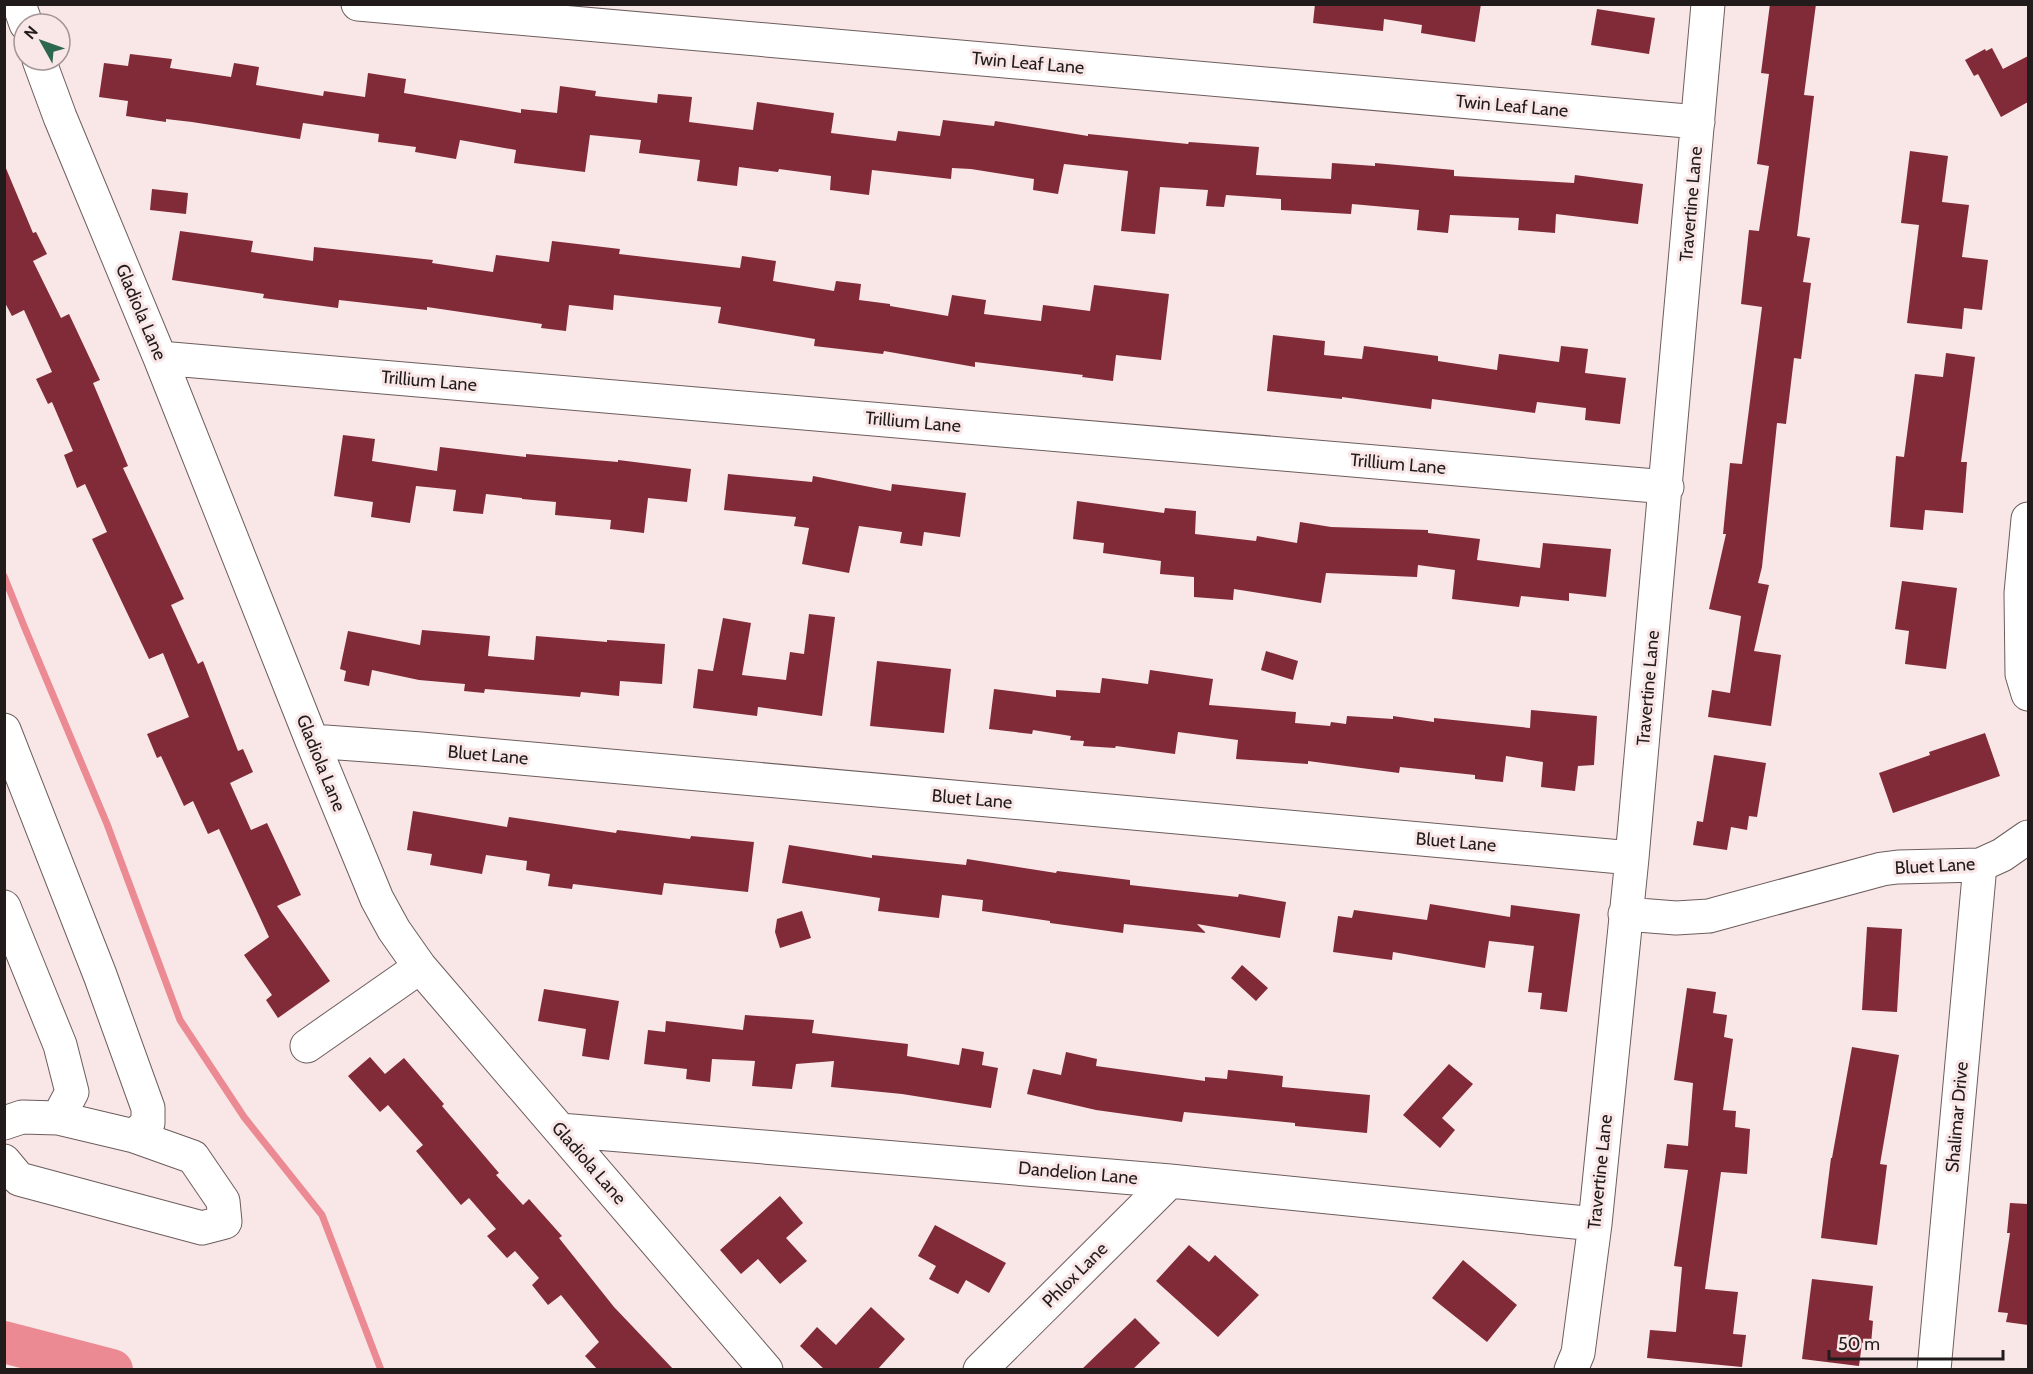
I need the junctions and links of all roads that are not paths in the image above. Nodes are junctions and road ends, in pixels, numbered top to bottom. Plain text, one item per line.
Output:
1 (358, 4) edge
2 (1708, 4) edge
3 (43, 72) edge
4 (1698, 122) junction
5 (160, 357) junction
6 (1666, 487) junction
7 (2028, 519) edge
8 (2028, 694) edge
9 (4, 730) edge
10 (312, 741) junction
11 (2028, 837) edge
12 (1632, 858) junction
13 (1980, 865) junction
14 (4, 907) edge
15 (1626, 914) junction
16 (420, 967) junction
17 (307, 1046) dead end
18 (58, 1119) junction
19 (4, 1123) edge
20 (560, 1130) junction
21 (134, 1136) junction
22 (4, 1161) edge
23 (1170, 1181) junction
24 (1595, 1224) junction
25 (766, 1370) edge
26 (980, 1370) edge
27 (1571, 1370) edge
28 (1934, 1370) edge

1 - 4 street, Twin Leaf Lane
2 - 4 street, Travertine Lane
3 - 5 street, Gladiola Lane
4 - 6 street, Travertine Lane
5 - 6 street, Trillium Lane
5 - 10 street, Gladiola Lane
6 - 12 street, Travertine Lane
7 - 8 street
9 - 21 street
10 - 12 street, Bluet Lane
10 - 16 street, Gladiola Lane
11 - 13 street, Bluet Lane
12 - 15 street, Travertine Lane
13 - 15 street, Bluet Lane
13 - 28 street, Shalimar Drive
14 - 18 street
15 - 24 street, Travertine Lane
16 - 17 street
16 - 20 street, Gladiola Lane
18 - 19 street
18 - 21 street
20 - 23 street, Dandelion Lane
20 - 25 street, Gladiola Lane
21 - 22 street
23 - 24 street, Dandelion Lane
23 - 26 street, Phlox Lane
24 - 27 street, Travertine Lane

